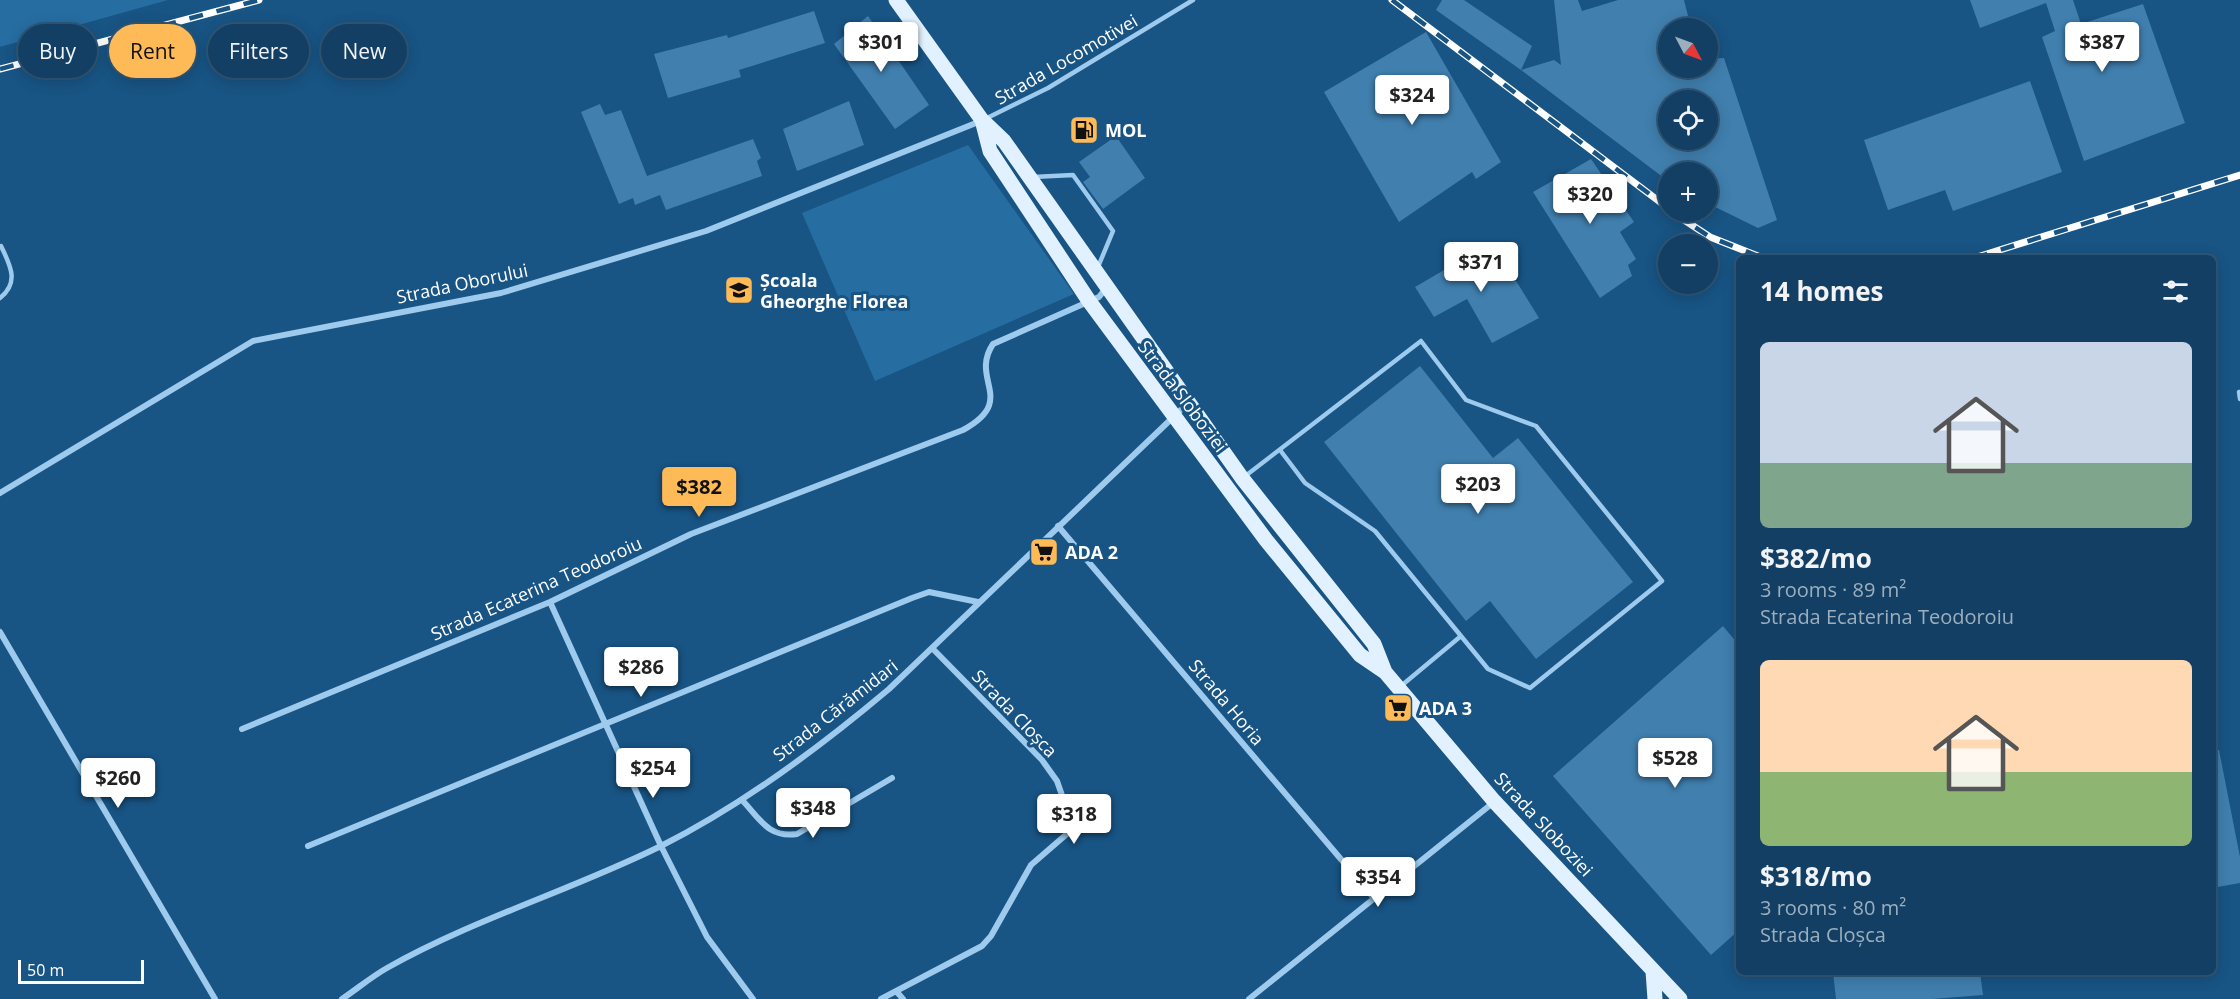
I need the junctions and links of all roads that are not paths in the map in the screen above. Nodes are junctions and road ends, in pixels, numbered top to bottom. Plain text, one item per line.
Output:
1 (896, 0) edge
2 (1193, 0) edge
3 (982, 120) junction
4 (1029, 178) junction
5 (1, 246) edge
6 (1096, 272) junction
7 (1107, 288) junction
8 (0, 298) edge
9 (1089, 301) junction
10 (2239, 392) edge
11 (2240, 399) edge
12 (1188, 404) junction
13 (1174, 416) junction
14 (1280, 450) junction
15 (1242, 478) junction
16 (0, 493) edge
17 (1058, 526) junction
18 (550, 602) junction
19 (978, 602) junction
20 (0, 632) edge
21 (1461, 636) junction
22 (933, 649) junction
23 (1385, 672) junction
24 (1398, 688) junction
25 (607, 725) junction
26 (242, 729) dead end
27 (892, 778) dead end
28 (742, 800) junction
29 (1494, 801) junction
30 (308, 846) dead end
31 (661, 846) junction
32 (1373, 897) junction
33 (1653, 971) junction
34 (896, 991) junction
35 (215, 999) edge
36 (342, 999) edge
37 (753, 999) edge
38 (881, 999) edge
39 (903, 999) edge
40 (1249, 999) edge
41 (1655, 999) edge
42 (1680, 999) edge

1 - 3 main road, Strada Sloboziei
2 - 3 lane, Strada Locomotivei
3 - 4 main road, Strada Sloboziei
3 - 9 main road, Strada Sloboziei
3 - 16 street, Strada Oborului
4 - 6 main road, Strada Sloboziei
4 - 6 lane
5 - 8 lane
6 - 7 main road, Strada Sloboziei
7 - 9 street, Strada Ecaterina Teodoroiu
7 - 12 main road, Strada Sloboziei
9 - 13 main road, Strada Sloboziei
9 - 18 street, Strada Ecaterina Teodoroiu
10 - 11 lane
12 - 13 street, Strada Cărămidari
12 - 15 main road, Strada Sloboziei
13 - 17 street, Strada Cărămidari
13 - 23 main road, Strada Sloboziei
14 - 15 lane
14 - 21 lane
14 - 21 lane
15 - 23 main road, Strada Sloboziei
17 - 19 street, Strada Cărămidari
17 - 32 street, Strada Horia
18 - 25 street
18 - 26 street, Strada Ecaterina Teodoroiu
19 - 22 street, Strada Cărămidari
19 - 25 street
20 - 35 street
21 - 24 lane
22 - 28 street, Strada Cărămidari
22 - 34 street, Strada Cloșca
23 - 24 main road, Strada Sloboziei
24 - 29 main road, Strada Sloboziei
25 - 30 street
25 - 31 street
27 - 28 street
28 - 31 street, Strada Cărămidari
29 - 32 street
29 - 33 main road, Strada Sloboziei
31 - 36 street, Strada Cărămidari
31 - 37 street
32 - 40 street
33 - 41 main road
33 - 42 main road, Strada Sloboziei
34 - 38 street, Strada Cloșca
34 - 39 street

